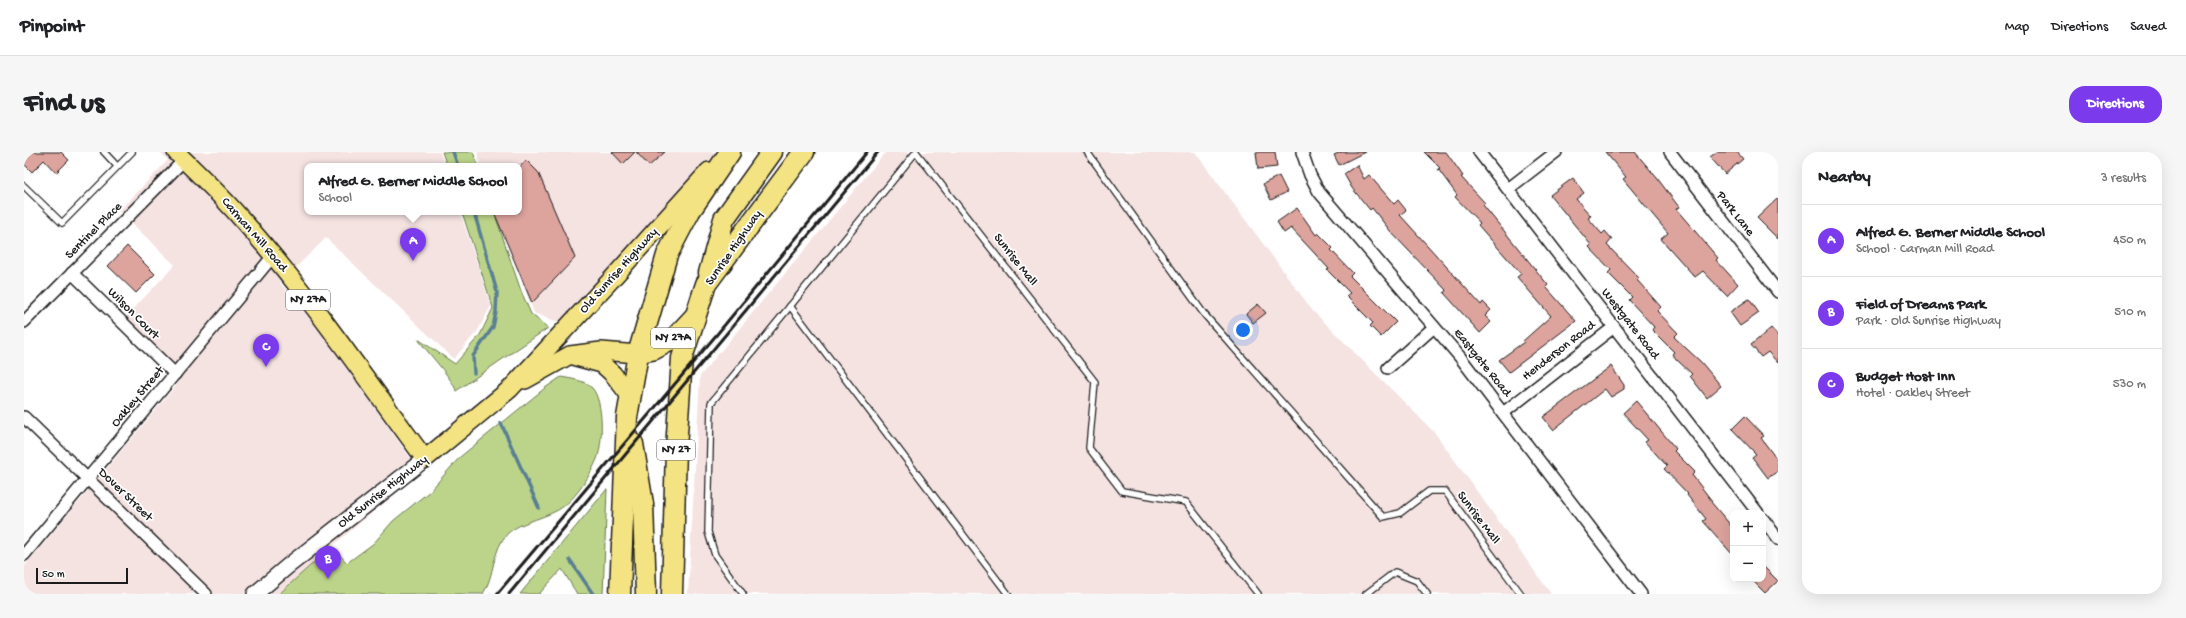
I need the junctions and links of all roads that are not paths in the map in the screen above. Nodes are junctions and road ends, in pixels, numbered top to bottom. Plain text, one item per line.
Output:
1 (104, 152) edge
2 (132, 152) edge
3 (726, 152) edge
4 (730, 152) edge
5 (772, 152) edge
6 (804, 152) edge
7 (916, 152) edge
8 (1087, 152) edge
9 (1302, 152) edge
10 (1479, 152) edge
11 (1556, 152) edge
12 (1670, 152) edge
13 (180, 156) edge
14 (117, 166) junction
15 (24, 186) edge
16 (1508, 189) junction
17 (273, 256) junction
18 (72, 273) junction
19 (706, 284) junction
20 (1778, 292) edge
21 (790, 306) junction
22 (699, 309) junction
23 (24, 322) edge
24 (1614, 326) junction
25 (1434, 327) junction
26 (638, 354) junction
27 (570, 355) junction
28 (1388, 368) dead end
29 (175, 374) junction
30 (510, 389) junction
31 (630, 396) junction
32 (1503, 412) junction
33 (24, 417) edge
34 (627, 417) junction
35 (425, 459) junction
36 (88, 479) junction
37 (1756, 510) edge
38 (1766, 523) edge
39 (1778, 538) edge
40 (24, 555) edge
41 (206, 594) edge
42 (255, 594) edge
43 (620, 594) edge
44 (646, 594) edge
45 (672, 594) edge
46 (742, 594) edge
47 (1008, 594) edge
48 (1258, 594) edge
49 (1366, 594) edge
50 (1427, 594) edge
51 (1521, 594) edge
52 (1641, 594) edge

1 - 14 lane
2 - 14 lane
3 - 30 main road, Old Sunrise Highway / NY 27A
4 - 26 highway
5 - 19 highway
6 - 19 highway, Sunrise Highway / NY 27
7 - 21 lane
7 - 48 lane, Sunrise Mall
8 - 51 lane, Sunrise Mall
9 - 25 street, Eastgate Road
10 - 16 street, Westgate Road
11 - 16 street
12 - 20 street, Park Lane
13 - 17 main road, Carman Mill Road / NY 27A
13 - 18 street, Sentinel Place
14 - 15 lane
16 - 24 street, Westgate Road
17 - 29 street, Oakley Street
17 - 35 main road, Carman Mill Road / NY 27A
18 - 23 street, Sentinel Place
18 - 29 street, Wilson Court
19 - 22 highway, Sunrise Highway / NY 27
21 - 46 lane
21 - 47 lane
22 - 26 main road, Old Sunrise Highway / NY 27A
22 - 45 highway, Sunrise Highway / NY 27
24 - 32 street, Henderson Road
24 - 37 street, Westgate Road
25 - 28 street
25 - 32 street, Eastgate Road
26 - 27 main road, Old Sunrise Highway / NY 27A
26 - 31 highway
27 - 30 main road, Old Sunrise Highway / NY 27A
27 - 31 main road
29 - 36 street, Oakley Street
30 - 35 main road, Old Sunrise Highway / NY 27A
31 - 34 highway
32 - 52 street, Eastgate Road
33 - 36 street, Dover Street
34 - 43 highway
34 - 44 highway
35 - 42 main road, Old Sunrise Highway
36 - 40 street, Oakley Street
36 - 41 street, Dover Street
38 - 39 street
49 - 50 lane

